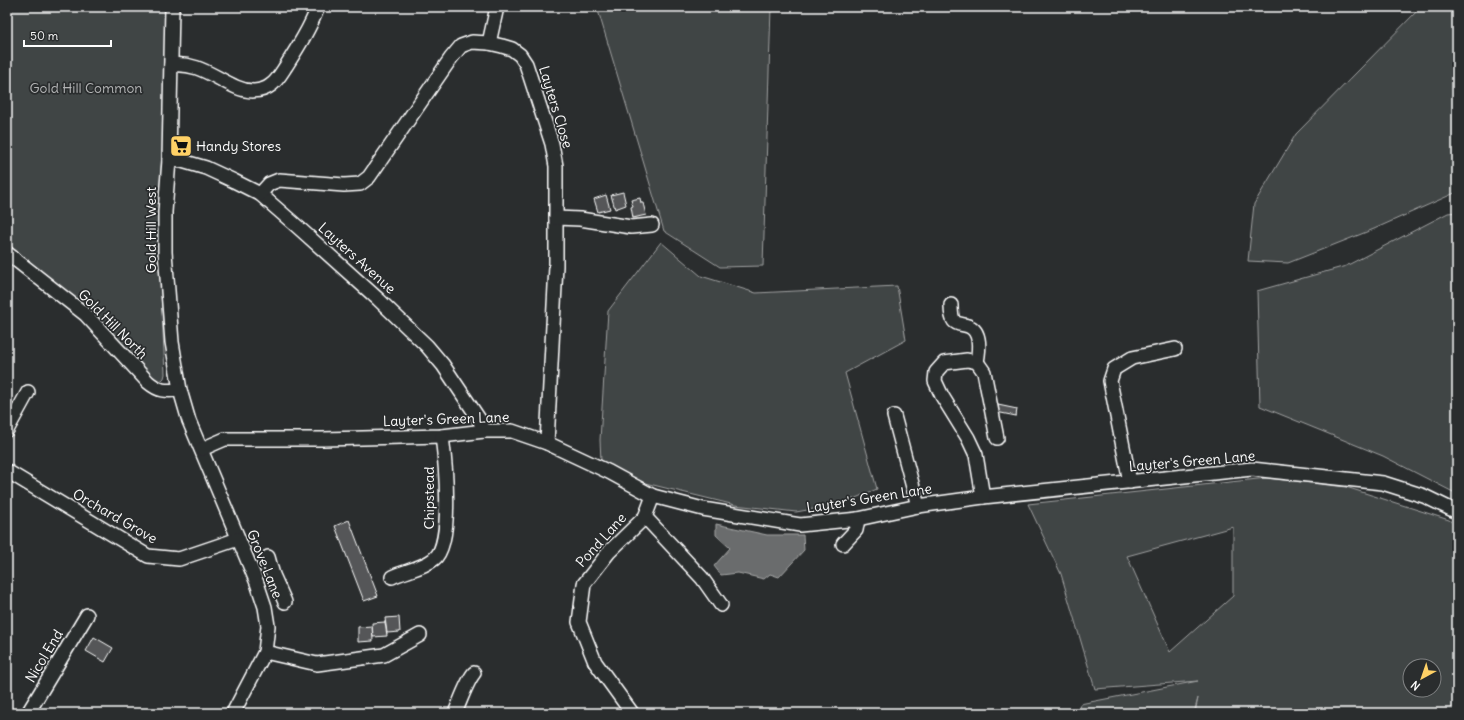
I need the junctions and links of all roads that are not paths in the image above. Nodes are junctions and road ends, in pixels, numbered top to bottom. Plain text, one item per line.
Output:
1 (172, 7) edge
2 (318, 7) edge
3 (497, 7) edge
4 (489, 43) junction
5 (171, 65) junction
6 (169, 160) junction
7 (260, 194) junction
8 (556, 218) junction
9 (652, 225) dead end
10 (7, 252) edge
11 (951, 306) dead end
12 (1175, 349) dead end
13 (977, 362) junction
14 (180, 390) junction
15 (28, 392) dead end
16 (894, 416) dead end
17 (7, 430) edge
18 (484, 431) junction
19 (442, 436) junction
20 (997, 438) dead end
21 (546, 442) junction
22 (202, 449) junction
23 (7, 471) edge
24 (1130, 482) junction
25 (653, 496) junction
26 (983, 497) junction
27 (918, 506) junction
28 (1457, 512) edge
29 (645, 517) junction
30 (858, 519) junction
31 (238, 539) junction
32 (843, 544) dead end
33 (268, 556) dead end
34 (273, 575) junction
35 (392, 577) dead end
36 (257, 583) junction
37 (285, 602) dead end
38 (721, 605) dead end
39 (87, 615) dead end
40 (420, 635) dead end
41 (265, 652) junction
42 (474, 673) dead end
43 (28, 713) edge
44 (233, 713) edge
45 (455, 713) edge
46 (632, 713) edge

1 - 5 street, Gold Hill West
2 - 5 street
3 - 4 street
4 - 7 street, Layters Close
4 - 8 street, Layters Close
5 - 6 street, Gold Hill West
6 - 7 street, Layters Avenue
6 - 14 street, Gold Hill West
7 - 18 street, Layters Avenue
8 - 9 street
8 - 21 street, Layters Close
10 - 14 street, Gold Hill North
11 - 13 street
12 - 24 street
13 - 20 street
13 - 26 street
14 - 22 street, Gold Hill West
15 - 17 street
16 - 27 street
18 - 19 street, Layter's Green Lane
18 - 21 street, Layter's Green Lane
19 - 22 street, Layter's Green Lane
19 - 35 street, Chipstead
21 - 25 street, Layter's Green Lane
22 - 31 street, Grove Lane
23 - 31 street, Orchard Grove
24 - 26 street, Layter's Green Lane
24 - 28 street, Layter's Green Lane
25 - 29 street, Pond Lane
25 - 30 street, Layter's Green Lane
26 - 27 street, Layter's Green Lane
27 - 30 street, Layter's Green Lane
29 - 38 street
29 - 46 street, Pond Lane
30 - 32 street
31 - 36 street, Grove Lane
33 - 34 street
34 - 36 street
34 - 37 street
36 - 41 street, Grove Lane
39 - 43 street, Nicol End
40 - 41 street
41 - 44 street, Grove Lane
42 - 45 street

